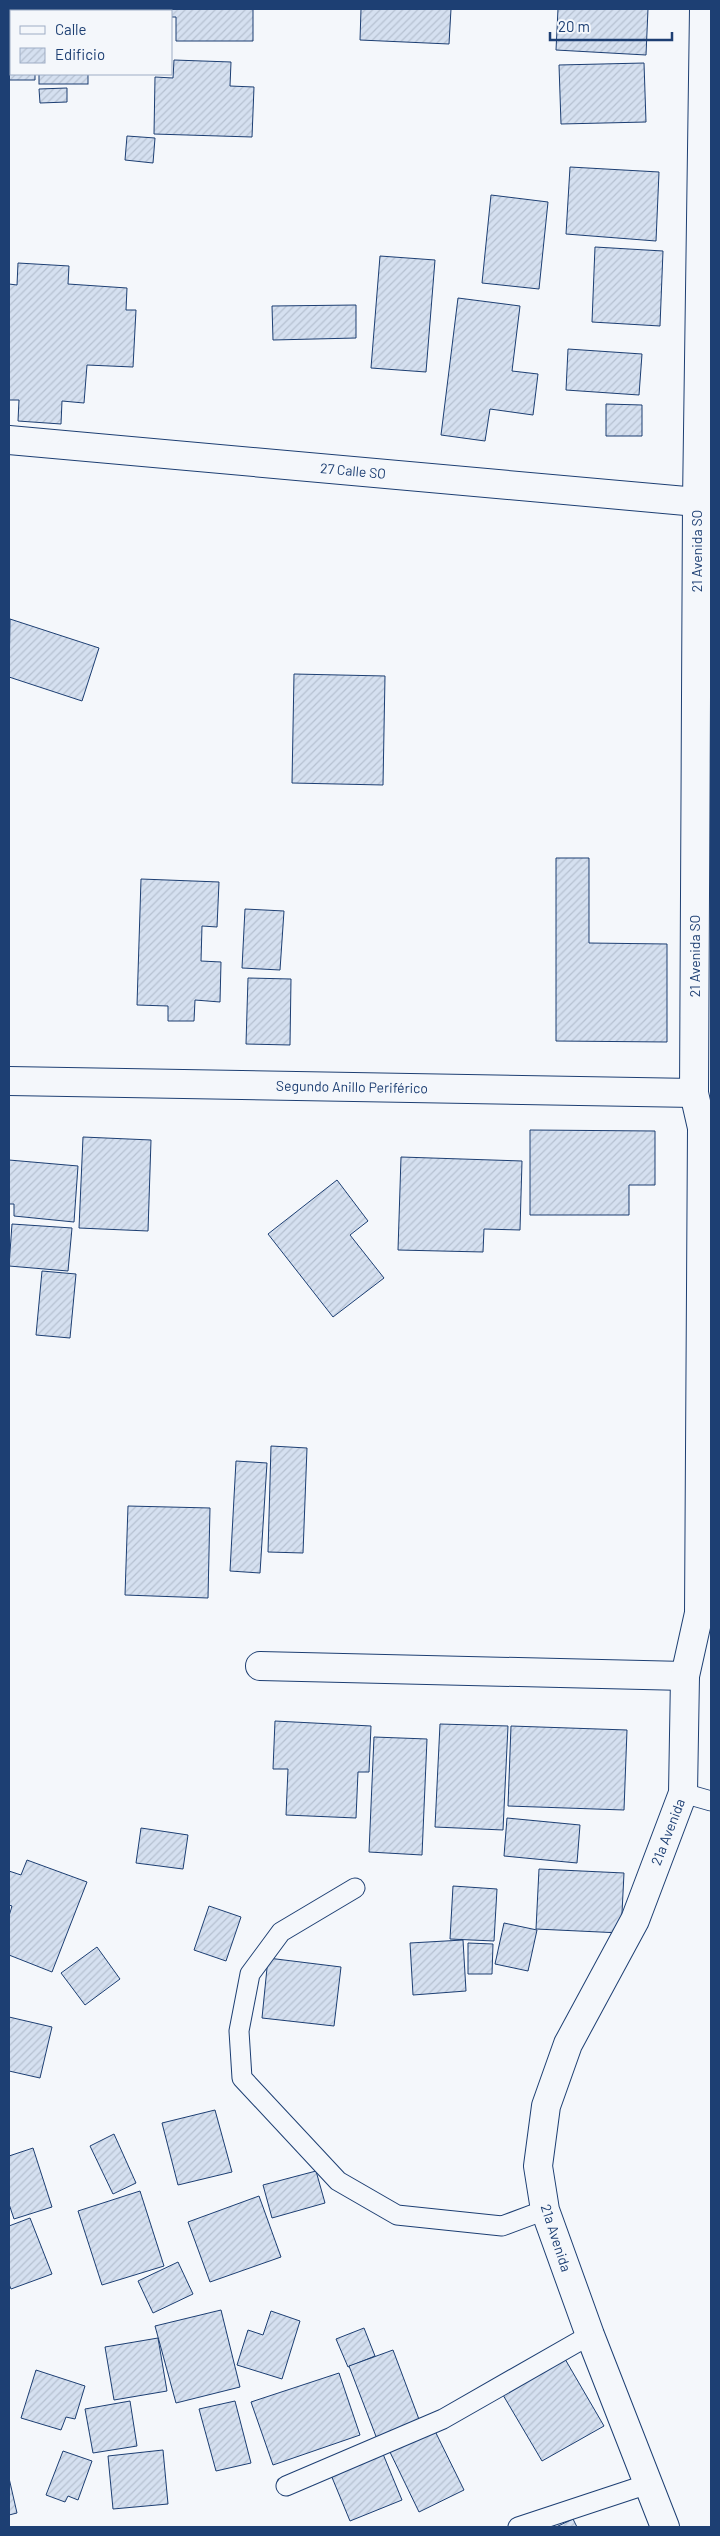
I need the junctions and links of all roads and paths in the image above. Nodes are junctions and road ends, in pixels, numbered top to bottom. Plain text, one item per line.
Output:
1 (704, 9) edge
2 (9, 440) edge
3 (697, 502) junction
4 (9, 1081) edge
5 (694, 1093) junction
6 (706, 1129) edge
7 (706, 1398) edge
8 (705, 1614) edge
9 (260, 1666) dead end
10 (684, 1676) junction
11 (683, 1793) junction
12 (711, 1801) edge
13 (355, 1888) dead end
14 (545, 2210) junction
15 (590, 2335) junction
16 (648, 2484) junction
17 (286, 2486) dead end
18 (518, 2527) edge
19 (665, 2527) edge

1 - 3 street, 21 Avenida SO
2 - 3 street, 27 Calle SO
3 - 5 street, 21 Avenida SO
4 - 5 street, Segundo Anillo Periférico
5 - 6 street, 21a Avenida
6 - 7 street, 21a Avenida
7 - 8 street, 21a Avenida
8 - 10 street, 21a Avenida
9 - 10 street
10 - 11 street, 21a Avenida
11 - 12 lane
11 - 14 street, 21a Avenida
13 - 14 lane
14 - 15 street, 21a Avenida
15 - 16 street, 21a Avenida
15 - 17 lane
16 - 18 lane
16 - 19 street, 21a Avenida

